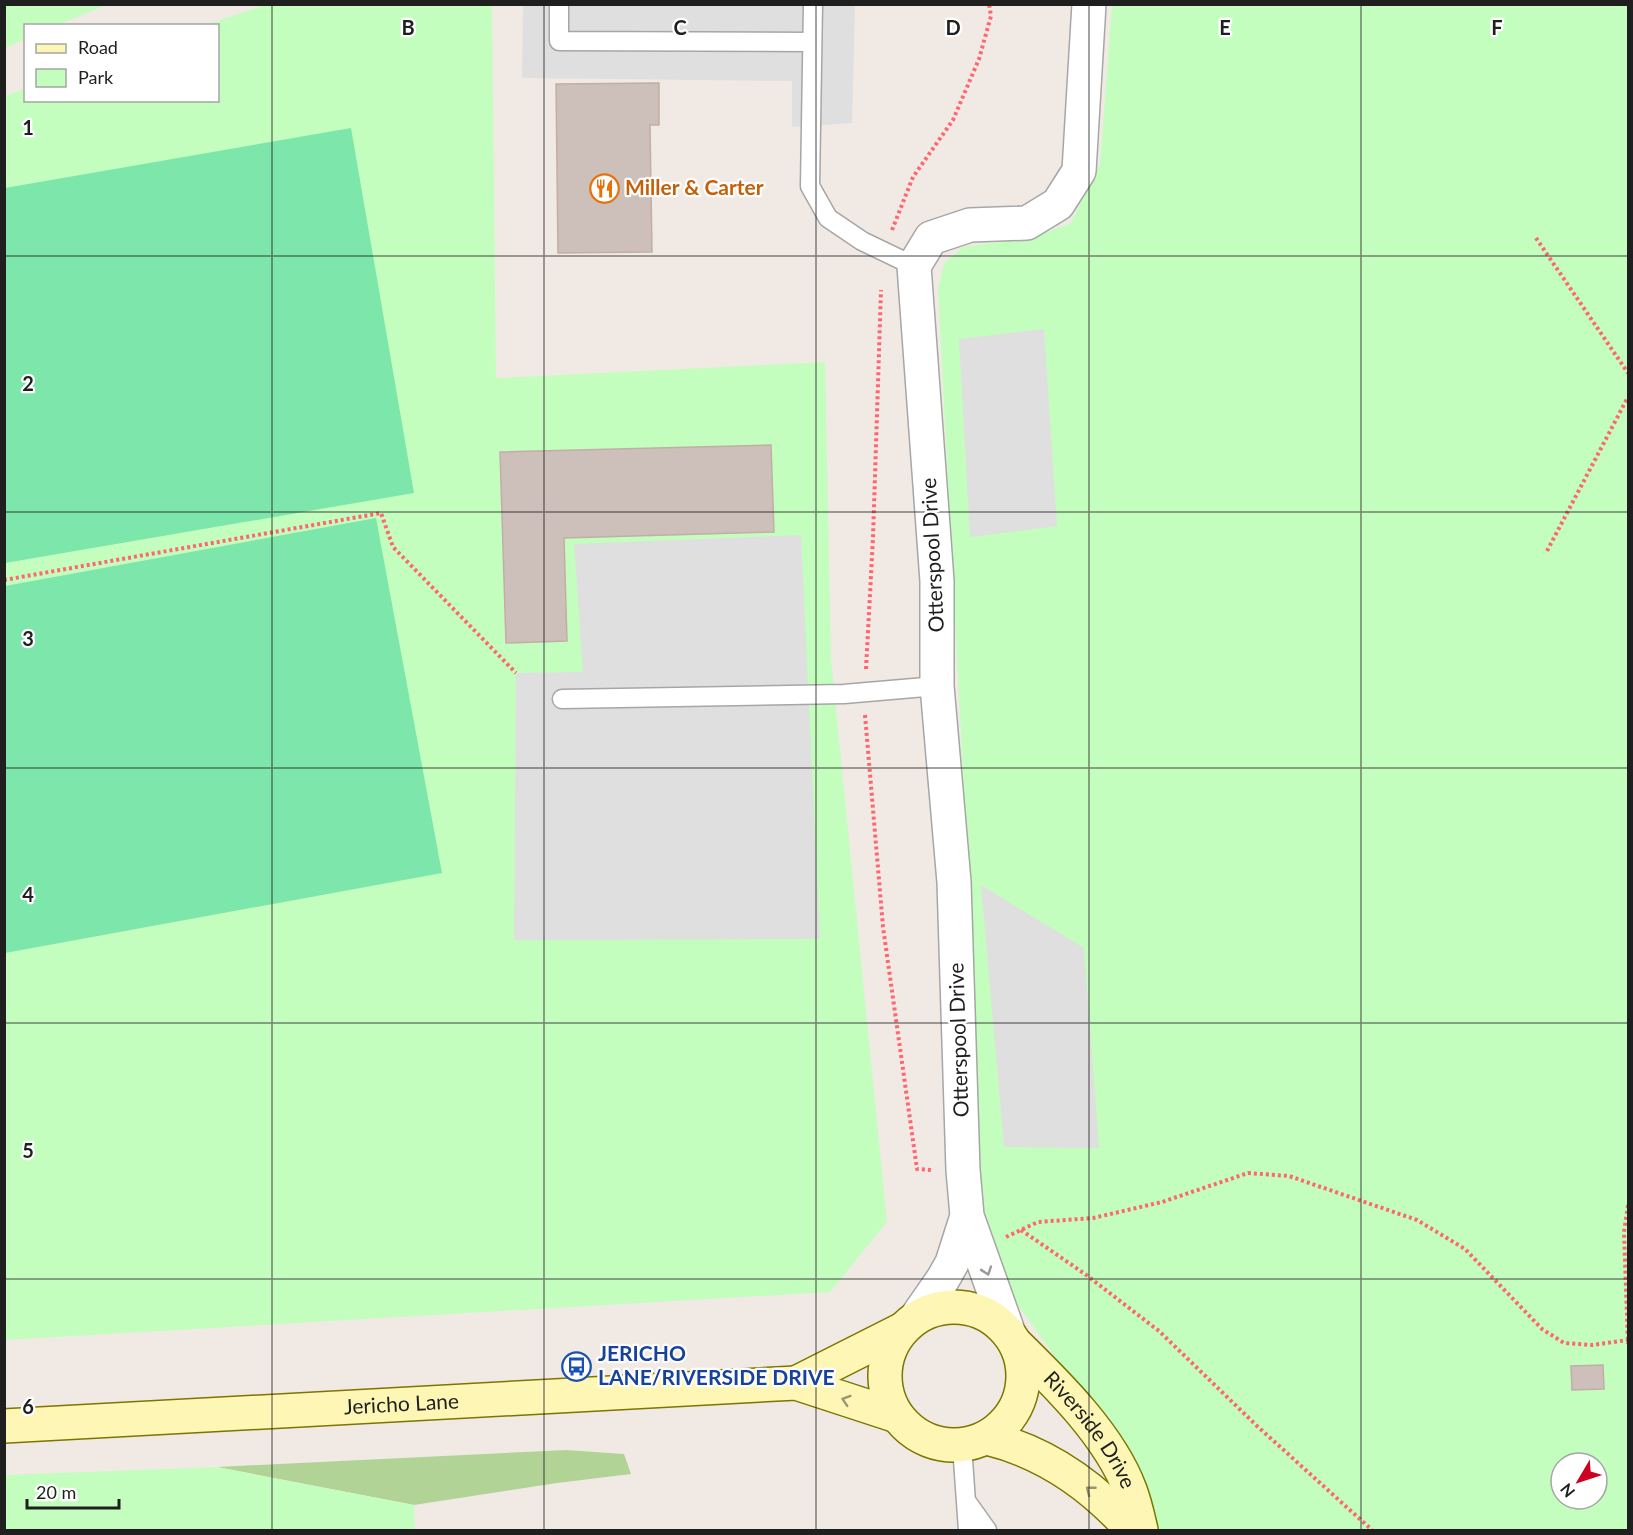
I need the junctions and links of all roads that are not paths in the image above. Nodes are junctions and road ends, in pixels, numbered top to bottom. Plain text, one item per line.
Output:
1 (559, 4) edge
2 (813, 4) edge
3 (1089, 4) edge
4 (812, 42) junction
5 (914, 266) junction
6 (937, 686) junction
7 (562, 699) dead end
8 (967, 1216) junction
9 (908, 1324) junction
10 (1012, 1339) junction
11 (796, 1383) junction
12 (897, 1416) junction
13 (4, 1426) edge
14 (974, 1442) junction
15 (966, 1501) junction
16 (968, 1530) edge
17 (987, 1530) edge
18 (1132, 1530) edge
19 (1141, 1530) edge

1 - 4 lane
2 - 4 lane
3 - 5 street
4 - 5 lane
5 - 6 street, Otterspool Drive
6 - 7 lane
6 - 8 street, Otterspool Drive
8 - 9 street, Otterspool Drive
8 -> 10 street, Otterspool Drive
9 - 10 street
9 - 11 street, Jericho Lane
9 - 12 street
10 - 14 street
10 - 19 street, Riverside Drive
12 -> 11 street, Jericho Lane
11 - 13 street, Jericho Lane
12 - 14 street
14 - 15 lane
18 -> 14 street, Riverside Drive
15 - 16 lane
15 - 17 lane

